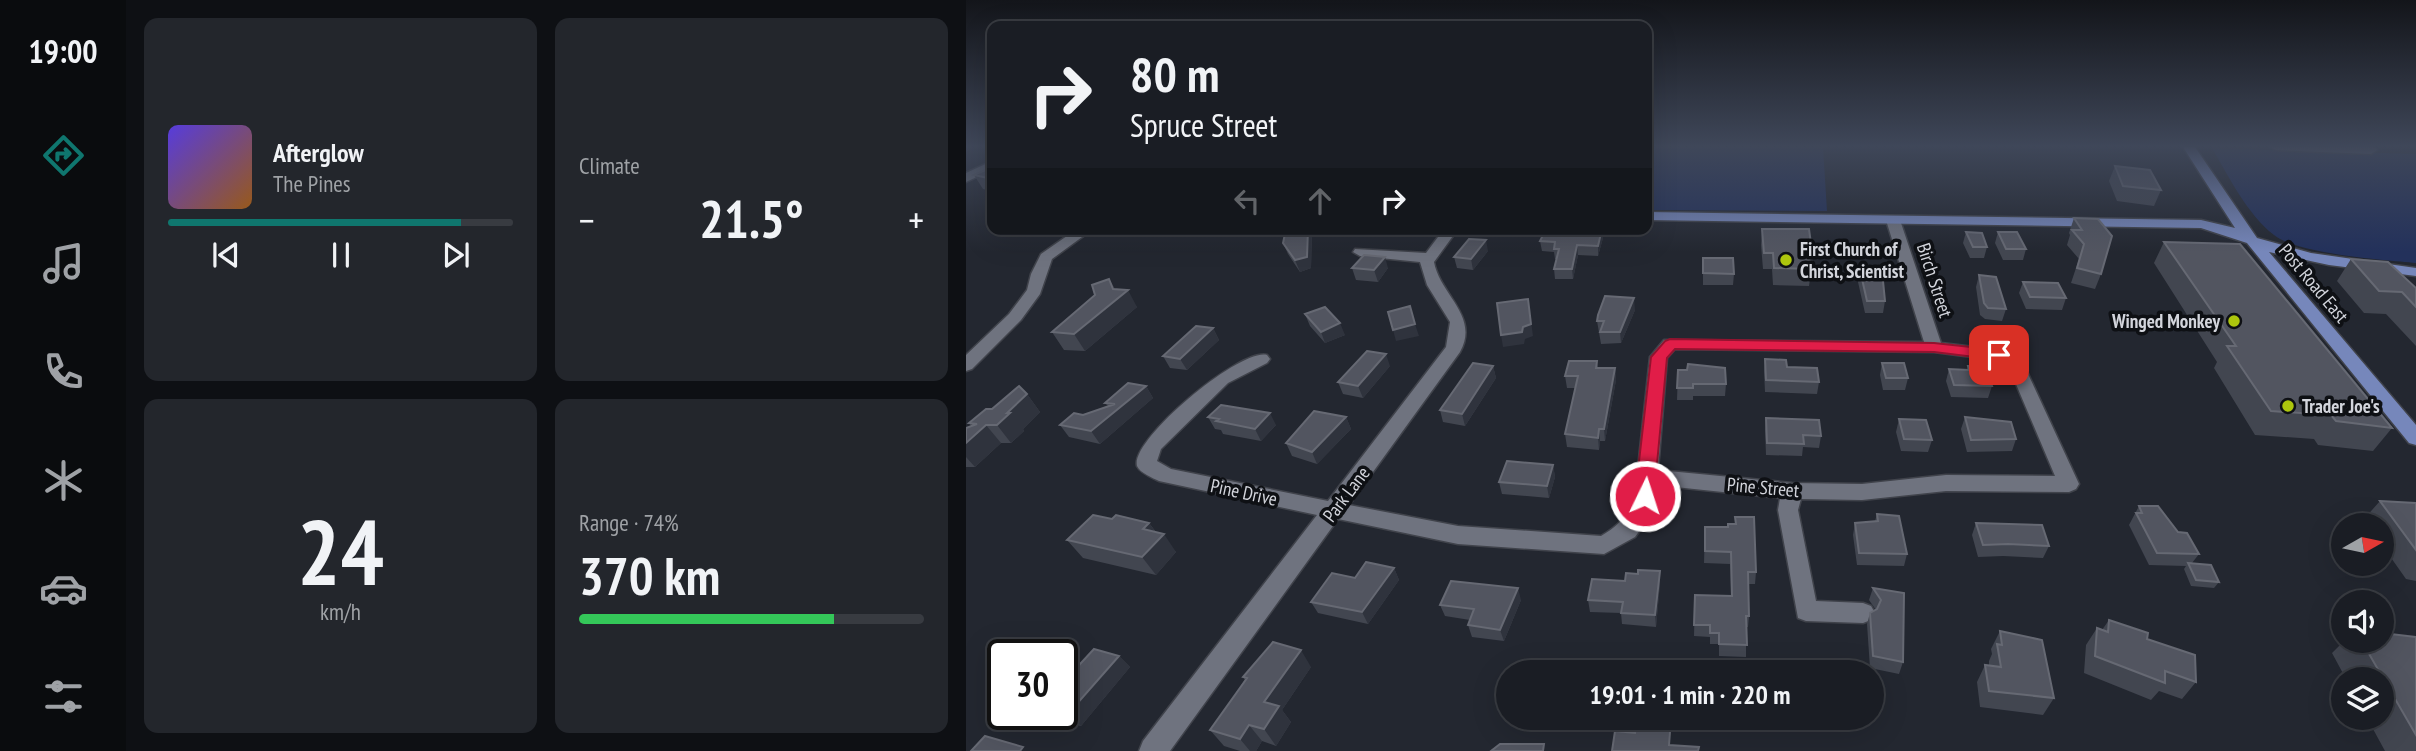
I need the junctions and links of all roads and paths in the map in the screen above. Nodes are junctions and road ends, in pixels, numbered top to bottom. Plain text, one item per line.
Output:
1 (2211, 182) edge
2 (1652, 216) edge
3 (1893, 220) junction
4 (1077, 235) edge
5 (1446, 235) edge
6 (2252, 242) junction
7 (1360, 252) dead end
8 (1428, 258) junction
9 (2416, 272) edge
10 (1934, 347) junction
11 (1261, 359) dead end
12 (966, 365) edge
13 (2416, 438) edge
14 (1648, 477) junction
15 (2069, 484) joint
16 (1792, 491) junction
17 (1334, 510) junction
18 (1863, 613) dead end
19 (1153, 751) edge

1 - 6 main road, Post Road East
2 - 3 main road
3 - 6 main road
3 - 10 street, Birch Street
4 - 12 street
5 - 8 street
6 - 9 main road
6 - 13 main road, Post Road East
7 - 8 street
8 - 17 street, Park Lane
10 - 14 street
10 - 15 street, Birch Street
11 - 17 street, Pine Drive
14 - 16 street, Pine Street
14 - 17 street, Pine Drive
15 - 16 street, Pine Street
16 - 18 street
17 - 19 street, Park Lane

